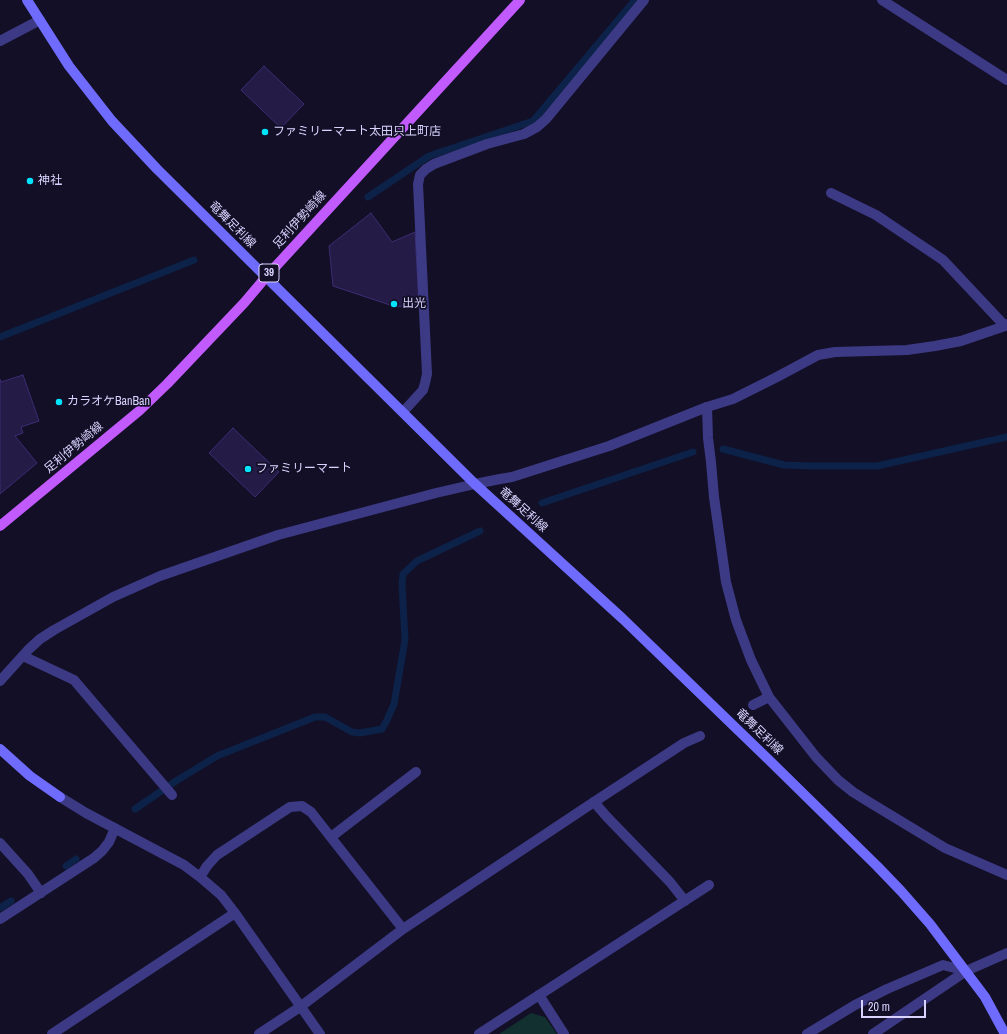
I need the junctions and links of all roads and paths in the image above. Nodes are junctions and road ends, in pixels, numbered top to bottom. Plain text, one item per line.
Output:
1 (27, 0) edge
2 (520, 0) edge
3 (644, 0) edge
4 (882, 0) edge
5 (40, 20) junction
6 (0, 41) edge
7 (1007, 80) edge
8 (831, 193) dead end
9 (266, 277) junction
10 (1006, 325) edge
11 (707, 407) junction
12 (403, 412) junction
13 (475, 484) junction
14 (0, 526) edge
15 (22, 656) junction
16 (0, 681) edge
17 (769, 697) junction
18 (753, 705) dead end
19 (700, 736) dead end
20 (0, 749) edge
21 (416, 772) dead end
22 (172, 795) dead end
23 (60, 797) joint
24 (594, 802) junction
25 (115, 828) junction
26 (331, 837) junction
27 (0, 843) edge
28 (1007, 875) edge
29 (200, 877) junction
30 (709, 885) dead end
31 (41, 893) junction
32 (685, 900) junction
33 (235, 913) junction
34 (0, 919) edge
35 (403, 929) junction
36 (1007, 954) edge
37 (966, 971) junction
38 (538, 995) junction
39 (300, 1006) junction
40 (52, 1034) edge
41 (259, 1034) edge
42 (320, 1034) edge
43 (479, 1034) edge
44 (564, 1034) edge
45 (807, 1034) edge
46 (873, 1034) edge
47 (1005, 1034) edge

1 - 5 main road, 竜舞足利線
2 - 9 main road, 足利伊勢崎線 / 39
3 - 12 street
4 - 7 street
5 - 6 street
5 - 9 main road, 竜舞足利線
8 - 10 street
9 - 12 main road, 竜舞足利線
9 - 14 main road, 足利伊勢崎線 / 39
10 - 11 street
11 - 13 street
11 - 17 street
12 - 13 main road, 竜舞足利線
13 - 15 street
13 - 37 main road, 竜舞足利線
15 - 16 street
15 - 22 street
17 - 18 street
17 - 28 street
19 - 24 street
20 - 23 main road
21 - 26 street
23 - 25 street
24 - 32 street
24 - 35 street
25 - 29 street
25 - 31 street
26 - 29 street
26 - 35 street
27 - 31 street
29 - 33 street
30 - 32 street
31 - 34 street
32 - 38 street
33 - 39 street
33 - 40 street
35 - 39 street
36 - 37 street
37 - 45 street
37 - 46 street
37 - 47 main road, 竜舞足利線
38 - 43 street
38 - 44 street
39 - 41 street
39 - 42 street

